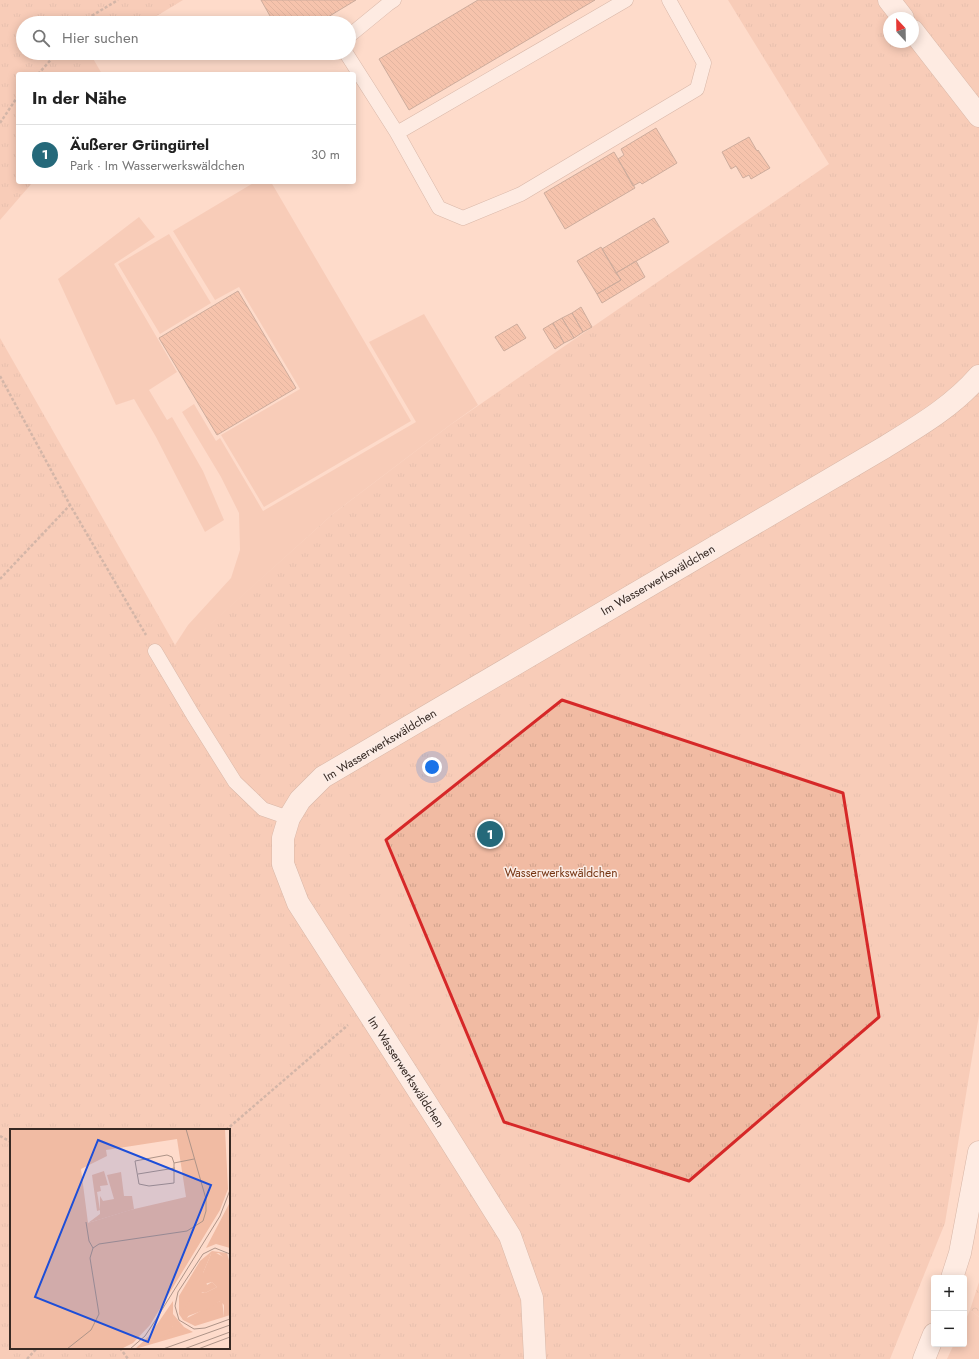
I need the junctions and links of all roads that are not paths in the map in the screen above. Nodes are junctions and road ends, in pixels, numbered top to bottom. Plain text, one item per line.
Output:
1 (626, 0) edge
2 (669, 0) edge
3 (889, 0) edge
4 (389, 1) edge
5 (898, 12) edge
6 (356, 30) edge
7 (919, 39) edge
8 (350, 60) edge
9 (979, 116) edge
10 (397, 133) junction
11 (979, 376) edge
12 (155, 651) road end
13 (289, 818) junction
14 (979, 1152) edge
15 (953, 1275) edge
16 (931, 1342) edge
17 (535, 1359) edge
18 (924, 1359) edge

1 - 10 lane
2 - 10 lane
3 - 5 main road
4 - 6 lane
7 - 9 main road
8 - 10 lane
11 - 13 main road, Im Wasserwerkswäldchen
12 - 13 lane
13 - 17 main road, Im Wasserwerkswäldchen
14 - 15 main road
16 - 18 main road

